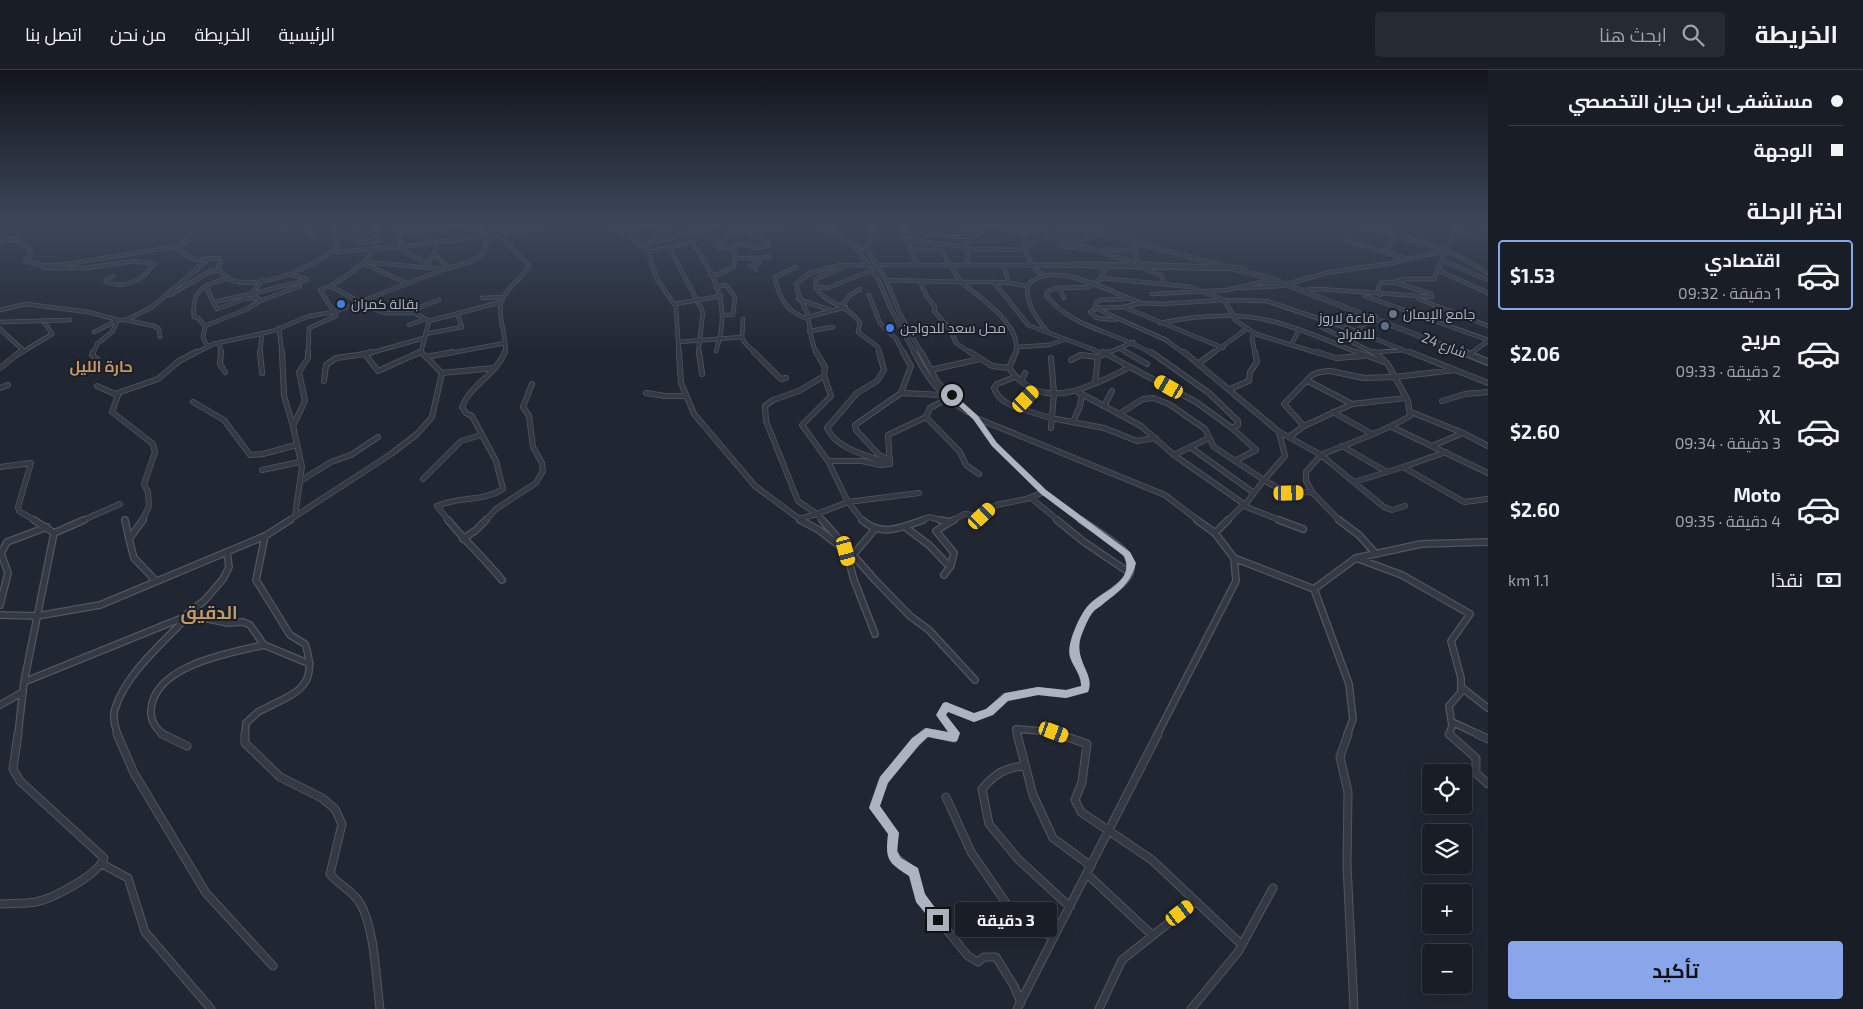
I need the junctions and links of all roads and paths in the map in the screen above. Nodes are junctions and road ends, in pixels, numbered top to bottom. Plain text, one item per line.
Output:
1 (952, 265) edge
2 (1003, 265) edge
3 (42, 266) edge
4 (106, 266) edge
5 (153, 266) edge
6 (201, 266) edge
7 (219, 266) edge
8 (309, 266) edge
9 (358, 266) edge
10 (370, 266) edge
11 (402, 266) edge
12 (446, 266) edge
13 (456, 266) edge
14 (529, 266) edge
15 (653, 266) edge
16 (679, 266) edge
17 (707, 266) edge
18 (734, 266) edge
19 (751, 266) edge
20 (840, 266) edge
21 (845, 266) edge
22 (869, 266) edge
23 (876, 266) joint
24 (880, 266) edge
25 (1033, 266) edge
26 (1098, 266) edge
27 (1105, 266) junction
28 (1111, 266) edge
29 (1140, 266) edge
30 (1213, 266) edge
31 (1220, 266) junction
32 (1372, 266) edge
33 (1442, 266) edge
34 (1455, 266) edge
35 (1475, 266) edge
36 (796, 267) dead end
37 (424, 268) joint
38 (447, 269) junction
39 (220, 270) junction
40 (756, 270) dead end
41 (872, 270) junction
42 (1440, 270) junction
43 (1488, 273) edge
44 (290, 274) junction
45 (710, 275) junction
46 (113, 276) dead end
47 (1044, 276) junction
48 (229, 278) junction
49 (1102, 278) junction
50 (1274, 279) junction
51 (263, 280) junction
52 (886, 280) junction
53 (1488, 280) edge
54 (920, 281) junction
55 (964, 282) junction
56 (994, 282) junction
57 (1394, 282) junction
58 (1009, 283) junction
59 (406, 284) junction
60 (1164, 284) junction
61 (1287, 284) junction
62 (1092, 285) junction
63 (206, 286) junction
64 (300, 286) dead end
65 (330, 286) junction
66 (716, 286) junction
67 (1026, 286) junction
68 (815, 287) junction
69 (1059, 288) junction
70 (1240, 288) junction
71 (860, 290) dead end
72 (1304, 290) junction
73 (1204, 292) junction
74 (1357, 293) junction
75 (1488, 293) edge
76 (251, 294) junction
77 (1152, 294) dead end
78 (869, 295) dead end
79 (1380, 295) junction
80 (721, 296) junction
81 (164, 297) junction
82 (503, 297) junction
83 (1414, 297) junction
84 (482, 298) dead end
85 (798, 298) junction
86 (1064, 298) dead end
87 (1128, 298) junction
88 (259, 300) junction
89 (439, 300) dead end
90 (697, 300) junction
91 (1224, 300) junction
92 (361, 301) junction
93 (212, 302) junction
94 (501, 302) junction
95 (1142, 303) junction
96 (674, 304) junction
97 (844, 306) junction
98 (1123, 307) junction
99 (1095, 308) junction
100 (0, 310) edge
101 (831, 310) junction
102 (334, 312) junction
103 (415, 313) junction
104 (457, 313) junction
105 (723, 315) junction
106 (1374, 316) junction
107 (742, 318) dead end
108 (808, 318) junction
109 (1233, 318) junction
110 (43, 320) junction
111 (70, 320) dead end
112 (118, 320) junction
113 (126, 320) junction
114 (427, 320) junction
115 (1322, 320) junction
116 (0, 322) edge
117 (1160, 323) junction
118 (409, 325) dead end
119 (205, 326) junction
120 (1488, 326) edge
121 (833, 327) dead end
122 (1245, 327) junction
123 (280, 328) junction
124 (0, 329) edge
125 (1299, 330) junction
126 (809, 331) junction
127 (1356, 331) junction
128 (94, 332) dead end
129 (1048, 332) junction
130 (262, 333) junction
131 (1254, 333) junction
132 (425, 336) junction
133 (160, 337) dead end
134 (742, 337) junction
135 (720, 339) junction
136 (1066, 339) junction
137 (1488, 341) edge
138 (678, 342) junction
139 (700, 342) junction
140 (1132, 342) junction
141 (219, 343) junction
142 (506, 343) junction
143 (1291, 345) junction
144 (208, 347) junction
145 (1017, 347) junction
146 (1119, 348) junction
147 (1223, 348) junction
148 (23, 350) junction
149 (1405, 350) junction
150 (716, 351) dead end
151 (421, 352) junction
152 (1376, 352) junction
153 (1471, 353) junction
154 (365, 354) junction
155 (1105, 354) junction
156 (1365, 356) junction
157 (426, 357) junction
158 (1098, 357) junction
159 (1051, 358) dead end
160 (97, 359) dead end
161 (919, 359) junction
162 (925, 359) junction
163 (980, 359) junction
164 (1071, 360) dead end
165 (1488, 360) edge
166 (1387, 363) junction
167 (1147, 364) dead end
168 (1198, 364) junction
169 (1130, 367) junction
170 (0, 368) edge
171 (494, 368) junction
172 (1009, 368) junction
173 (931, 370) junction
174 (1455, 370) junction
175 (225, 372) dead end
176 (262, 373) dead end
177 (442, 373) junction
178 (1025, 373) dead end
179 (702, 374) dead end
180 (824, 376) junction
181 (1015, 377) junction
182 (1395, 377) junction
183 (786, 378) dead end
184 (324, 381) dead end
185 (1021, 381) junction
186 (1308, 381) junction
187 (1095, 383) junction
188 (1488, 383) edge
189 (532, 384) dead end
190 (8, 385) dead end
191 (97, 386) dead end
192 (0, 388) edge
193 (1230, 389) junction
194 (1035, 390) junction
195 (1076, 391) junction
196 (1112, 391) dead end
197 (1488, 392) edge
198 (646, 393) dead end
199 (901, 393) junction
200 (115, 394) junction
201 (1054, 394) junction
202 (1082, 394) junction
203 (942, 395) junction
204 (686, 396) junction
205 (1406, 398) junction
206 (947, 400) junction
207 (1442, 401) dead end
208 (192, 402) dead end
209 (1352, 404) junction
210 (1104, 406) junction
211 (1018, 408) junction
212 (1333, 412) junction
213 (1412, 412) junction
214 (1119, 414) junction
215 (926, 417) junction
216 (976, 418) junction
217 (1051, 418) junction
218 (1073, 422) junction
219 (293, 426) junction
220 (1304, 426) junction
221 (1392, 427) junction
222 (1050, 428) dead end
223 (1232, 428) junction
224 (1278, 431) junction
225 (1464, 433) junction
226 (1372, 434) junction
227 (481, 435) junction
228 (378, 437) dead end
229 (1289, 437) junction
230 (1156, 438) junction
231 (1209, 438) junction
232 (296, 445) junction
233 (1342, 446) junction
234 (1432, 446) junction
235 (1488, 446) edge
236 (1190, 447) junction
237 (1446, 452) junction
238 (1174, 455) junction
239 (1321, 455) junction
240 (828, 461) junction
241 (1235, 461) junction
242 (300, 462) junction
243 (890, 462) junction
244 (0, 466) edge
245 (1403, 467) junction
246 (262, 470) dead end
247 (1387, 472) junction
248 (1488, 473) edge
249 (979, 474) dead end
250 (423, 479) dead end
251 (302, 480) junction
252 (1264, 480) junction
253 (1354, 482) junction
254 (1044, 492) junction
255 (1312, 492) junction
256 (919, 493) dead end
257 (1254, 493) junction
258 (1031, 498) junction
259 (1488, 499) edge
260 (848, 502) junction
261 (120, 504) dead end
262 (1244, 506) junction
263 (1406, 506) dead end
264 (817, 514) junction
265 (295, 516) junction
266 (125, 520) dead end
267 (799, 520) junction
268 (950, 522) junction
269 (47, 527) junction
270 (905, 527) junction
271 (875, 529) junction
272 (1303, 530) dead end
273 (1215, 533) junction
274 (54, 534) junction
275 (265, 536) junction
276 (129, 539) junction
277 (463, 539) junction
278 (1488, 542) edge
279 (227, 553) junction
280 (1376, 554) junction
281 (853, 555) junction
282 (1234, 558) junction
283 (1356, 558) junction
284 (950, 567) junction
285 (1130, 573) junction
286 (944, 575) dead end
287 (502, 580) dead end
288 (156, 581) junction
289 (1314, 590) junction
290 (0, 605) edge
291 (0, 615) edge
292 (189, 615) junction
293 (37, 616) junction
294 (876, 634) dead end
295 (264, 645) junction
296 (310, 664) junction
297 (975, 680) dead end
298 (24, 682) junction
299 (1461, 687) junction
300 (23, 692) junction
301 (0, 705) edge
302 (1488, 708) edge
303 (1452, 722) junction
304 (1488, 739) edge
305 (187, 746) dead end
306 (1025, 766) junction
307 (1488, 784) edge
308 (946, 797) dead end
309 (1109, 832) junction
310 (102, 864) junction
311 (1091, 866) junction
312 (1087, 874) junction
313 (1273, 888) dead end
314 (1195, 902) junction
315 (0, 904) edge
316 (1070, 907) junction
317 (1152, 934) junction
318 (1054, 938) junction
319 (1242, 945) junction
320 (273, 966) dead end
321 (1019, 1007) edge
322 (211, 1009) edge
323 (380, 1009) edge
324 (1100, 1009) edge
325 (1192, 1009) edge
326 (1354, 1009) edge

1 - 55 street
2 - 58 street
3 - 4 street
5 - 46 street
6 - 81 street
7 - 39 street
8 - 44 street
9 - 65 street
10 - 59 street
11 - 37 street
12 - 38 street
13 - 38 street
14 - 82 street
15 - 96 street
16 - 90 street
17 - 45 street
18 - 45 street
19 - 40 street
20 - 85 street
21 - 68 street
22 - 41 street
23 - 24 street
23 - 52 street
25 - 47 street
26 - 27 street
27 - 28 street
27 - 49 street
29 - 60 street
30 - 31 street
31 - 50 street, شارع 24
31 - 50 street, شارع 24
32 - 61 street
33 - 42 street
34 - 53 street
35 - 43 street
36 - 108 street
37 - 38 street
38 - 59 street
39 - 48 street
39 - 81 street
41 - 68 street
41 - 161 street
42 - 57 street
42 - 75 street
44 - 51 street
44 - 76 street
45 - 66 street
47 - 62 street
47 - 67 street
48 - 51 street
48 - 63 street
49 - 60 street
49 - 62 street
50 - 61 street, شارع 24
50 - 70 street
51 - 76 street
52 - 54 street
52 - 162 street
54 - 55 street
54 - 163 street
55 - 56 street
55 - 145 street
56 - 58 street
56 - 129 street
57 - 79 street
57 - 83 street
58 - 67 street
59 - 92 street
60 - 73 street
61 - 70 street
61 - 72 street, شارع 24
62 - 69 street
62 - 87 street
63 - 93 street
63 - 119 street
64 - 88 street
65 - 92 street
65 - 102 street
66 - 80 street
66 - 105 street
67 - 129 street
68 - 97 street
69 - 86 street
69 - 140 street
70 - 73 street
71 - 97 street
72 - 74 street
72 - 106 street, شارع 24
73 - 77 street
73 - 91 street
74 - 79 street
74 - 137 street
76 - 88 street
76 - 93 street
78 - 199 street
79 - 83 street
80 - 90 street
80 - 105 street
81 - 113 street
82 - 84 street
82 - 94 street
83 - 120 street
85 - 101 street
85 - 108 street
87 - 95 street
87 - 99 street
88 - 93 street
88 - 119 street
89 - 103 street
90 - 96 street
90 - 139 street
91 - 95 street
91 - 109 street
91 - 115 street
92 - 102 street
92 - 103 street
94 - 104 street
94 - 142 street
95 - 98 street
96 - 138 street
97 - 101 street
97 - 243 street
98 - 99 street
98 - 117 street
99 - 168 street
100 - 112 street
101 - 108 street
102 - 123 street
102 - 219 street
103 - 114 street
104 - 114 street
104 - 132 street
105 - 135 street
106 - 127 street
106 - 153 street, شارع 24
106 - 165 street, شارع 24
107 - 134 street
108 - 126 street
109 - 117 street
109 - 122 street
109 - 125 street
110 - 111 street
110 - 116 street
110 - 148 street
112 - 113 street
112 - 128 street
112 - 160 street
113 - 133 street
114 - 118 street
114 - 132 street
115 - 127 street
115 - 152 street
117 - 147 street
119 - 144 street
121 - 126 street
122 - 131 street
122 - 147 street
123 - 130 street
123 - 219 street
124 - 148 street
125 - 143 street
125 - 156 street
126 - 180 street
127 - 149 street
129 - 136 street
130 - 141 street
130 - 176 street
131 - 143 street
131 - 193 street
132 - 151 street
132 - 154 street
134 - 135 street
134 - 183 street
135 - 139 street
135 - 150 street
136 - 145 street
136 - 155 street
137 - 153 street
138 - 139 street
138 - 204 street
139 - 179 street
140 - 146 street
140 - 223 street
141 - 144 street
141 - 175 street
142 - 157 street
142 - 171 street
143 - 156 street
144 - 200 street
145 - 172 street
146 - 155 street
146 - 167 street
147 - 168 street
148 - 170 street
149 - 152 street
149 - 174 street
151 - 154 street
151 - 157 street
152 - 166 street
153 - 165 street, شارع 24
154 - 184 street
155 - 158 street
155 - 169 street
156 - 166 street
157 - 177 street
158 - 164 street
158 - 187 street
159 - 201 street
161 - 162 street
161 - 203 street
162 - 173 street
163 - 172 street
163 - 173 street
166 - 182 street
168 - 193 street
169 - 187 street
169 - 223 street
171 - 177 street
171 - 227 street
172 - 181 street
173 - 216 street
174 - 182 street
174 - 188 street
177 - 265 street
178 - 185 street
180 - 240 street
180 - 264 street
181 - 185 street
181 - 211 street
182 - 186 street
182 - 205 street
185 - 194 street
186 - 209 street
186 - 220 street
187 - 195 street
189 - 277 street
190 - 192 street
191 - 200 street
193 - 224 street
194 - 201 street
194 - 211 street
195 - 201 street
195 - 202 street
196 - 210 street
197 - 207 street
198 - 204 street
199 - 203 street
199 - 243 street
200 - 276 street
201 - 217 street
202 - 210 street
202 - 218 street
203 - 206 street
204 - 267 street
205 - 209 street
205 - 213 street
206 - 215 street
206 - 216 street
208 - 232 street
209 - 212 street
210 - 214 street
211 - 217 street
212 - 220 street
212 - 226 street
213 - 221 street
213 - 225 street
214 - 230 street
214 - 231 street
215 - 243 street
215 - 249 street
216 - 254 street
216 - 273 street
217 - 218 street
217 - 222 street
218 - 230 street
219 - 232 street
220 - 229 street
221 - 226 street
221 - 234 street
223 - 241 street
224 - 229 street
224 - 252 street
225 - 234 street
225 - 235 street
226 - 233 street
227 - 250 street
227 - 277 street
228 - 251 street
229 - 239 street
230 - 238 street
231 - 236 street
231 - 241 street
232 - 242 street
233 - 239 street
233 - 247 street
234 - 237 street
236 - 238 street
236 - 257 street
237 - 245 street
237 - 248 street
238 - 262 street
239 - 253 street
239 - 255 street
240 - 243 street
240 - 260 street
241 - 252 street
242 - 246 street
242 - 251 street
244 - 269 street
245 - 247 street
245 - 259 street
247 - 253 street
251 - 265 street
252 - 255 street
252 - 257 street
253 - 263 street
254 - 258 street
254 - 285 street
255 - 280 street
256 - 260 street
257 - 262 street
258 - 268 street
258 - 285 street
260 - 264 street
260 - 271 street
261 - 274 street
262 - 272 street
262 - 273 street
264 - 267 street
264 - 281 street
265 - 275 street
266 - 276 street
267 - 294 street
268 - 270 street
268 - 284 street
269 - 274 street
269 - 290 street
270 - 271 street
270 - 284 street
271 - 281 street
273 - 282 street
274 - 293 street
275 - 279 street
275 - 296 street
276 - 288 street
277 - 287 street
278 - 280 street
279 - 288 street
279 - 292 street
280 - 283 street
281 - 297 street
282 - 289 street
282 - 309 street
283 - 289 street
283 - 299 street
284 - 286 street
285 - 321 street
288 - 293 street
289 - 326 street
291 - 293 street
292 - 295 street
292 - 298 street
292 - 320 street
293 - 298 street
295 - 296 street
295 - 305 street
296 - 323 street
298 - 300 street
299 - 302 street
299 - 303 street
300 - 301 street
300 - 310 street
303 - 304 street
303 - 307 street
306 - 309 street
306 - 311 street
306 - 316 street
308 - 318 street
309 - 311 street
309 - 314 street
310 - 315 street
310 - 322 street
311 - 312 street
312 - 316 street
312 - 317 street
313 - 319 street
314 - 317 street
314 - 319 street
316 - 318 street
317 - 324 street
318 - 321 street
319 - 325 street

